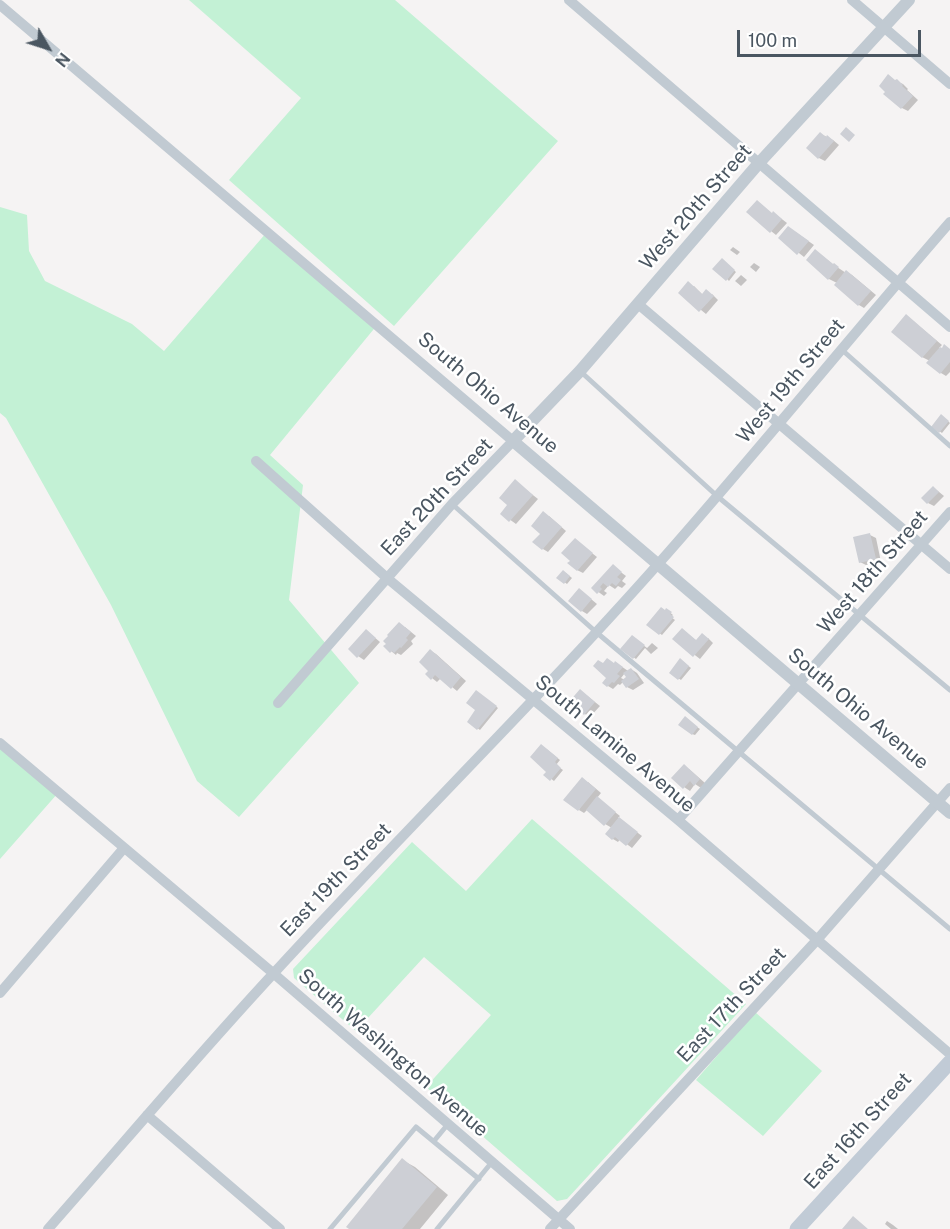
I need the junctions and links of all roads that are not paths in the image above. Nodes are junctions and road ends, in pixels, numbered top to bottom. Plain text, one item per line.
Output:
1 (568, 0) edge
2 (852, 0) edge
3 (909, 0) edge
4 (0, 4) edge
5 (885, 28) junction
6 (950, 84) edge
7 (759, 163) junction
8 (950, 222) edge
9 (898, 282) junction
10 (638, 304) junction
11 (950, 327) edge
12 (841, 349) junction
13 (580, 371) junction
14 (779, 424) junction
15 (513, 441) junction
16 (950, 446) edge
17 (256, 461) dead end
18 (717, 496) junction
19 (452, 504) junction
20 (950, 512) edge
21 (921, 544) junction
22 (658, 564) junction
23 (950, 569) edge
24 (387, 578) junction
25 (859, 614) junction
26 (596, 632) junction
27 (798, 684) junction
28 (950, 690) edge
29 (533, 700) junction
30 (278, 703) dead end
31 (0, 743) edge
32 (738, 752) junction
33 (950, 788) edge
34 (938, 802) junction
35 (950, 813) edge
36 (678, 820) junction
37 (124, 848) junction
38 (879, 869) junction
39 (950, 929) edge
40 (816, 940) junction
41 (273, 973) junction
42 (0, 993) edge
43 (950, 1054) edge
44 (950, 1062) edge
45 (147, 1115) junction
46 (448, 1124) junction
47 (434, 1142) junction
48 (492, 1162) junction
49 (479, 1179) junction
50 (559, 1219) junction
51 (48, 1229) edge
52 (280, 1229) edge
53 (330, 1229) edge
54 (437, 1229) edge
55 (550, 1229) edge
56 (570, 1229) edge
57 (797, 1229) edge

1 - 7 street
2 - 5 street
3 - 5 street, West 20th Street
4 - 15 street, South Ohio Avenue
5 - 6 street
5 - 7 street, West 20th Street
7 - 9 street
7 - 10 street, West 20th Street
8 - 9 street, West 19th Street
9 - 11 street
9 - 12 street, West 19th Street
10 - 13 street, West 20th Street
10 - 14 street
12 - 14 street, West 19th Street
12 - 16 lane
13 - 15 street, West 20th Street
13 - 18 lane
14 - 18 street, West 19th Street
14 - 21 street
15 - 19 street, East 20th Street
15 - 22 street, South Ohio Avenue
17 - 24 street, South Lamine Avenue
18 - 22 street, West 19th Street
18 - 25 lane
19 - 24 street, East 20th Street
19 - 26 lane
20 - 21 street, West 18th Street
21 - 23 street
21 - 25 street, West 18th Street
22 - 26 street, East 19th Street
22 - 27 street, South Ohio Avenue
24 - 29 street, South Lamine Avenue
24 - 30 street, East 20th Street
25 - 27 street, West 18th Street
25 - 28 lane
26 - 29 street, East 19th Street
26 - 32 lane
27 - 32 street, West 18th Street
27 - 34 street, South Ohio Avenue
29 - 36 street, South Lamine Avenue
29 - 41 street, East 19th Street
31 - 37 street, South Washington Avenue
32 - 36 street, West 18th Street
32 - 38 lane
33 - 34 street, East 17th Street
34 - 35 street, South Ohio Avenue
34 - 38 street, East 17th Street
36 - 40 street, South Lamine Avenue
37 - 41 street, South Washington Avenue
37 - 42 street
38 - 39 lane
38 - 40 street, East 17th Street
40 - 43 street, South Lamine Avenue
40 - 50 street, East 17th Street
41 - 45 street, East 19th Street
41 - 46 street, South Washington Avenue
44 - 57 main road, East 16th Street
45 - 51 street, East 19th Street
45 - 52 street
46 - 47 lane
46 - 48 street, South Washington Avenue
47 - 49 lane
47 - 53 lane
48 - 49 lane
48 - 50 street, South Washington Avenue
49 - 54 lane
50 - 55 street, East 17th Street
50 - 56 street, South Washington Avenue

